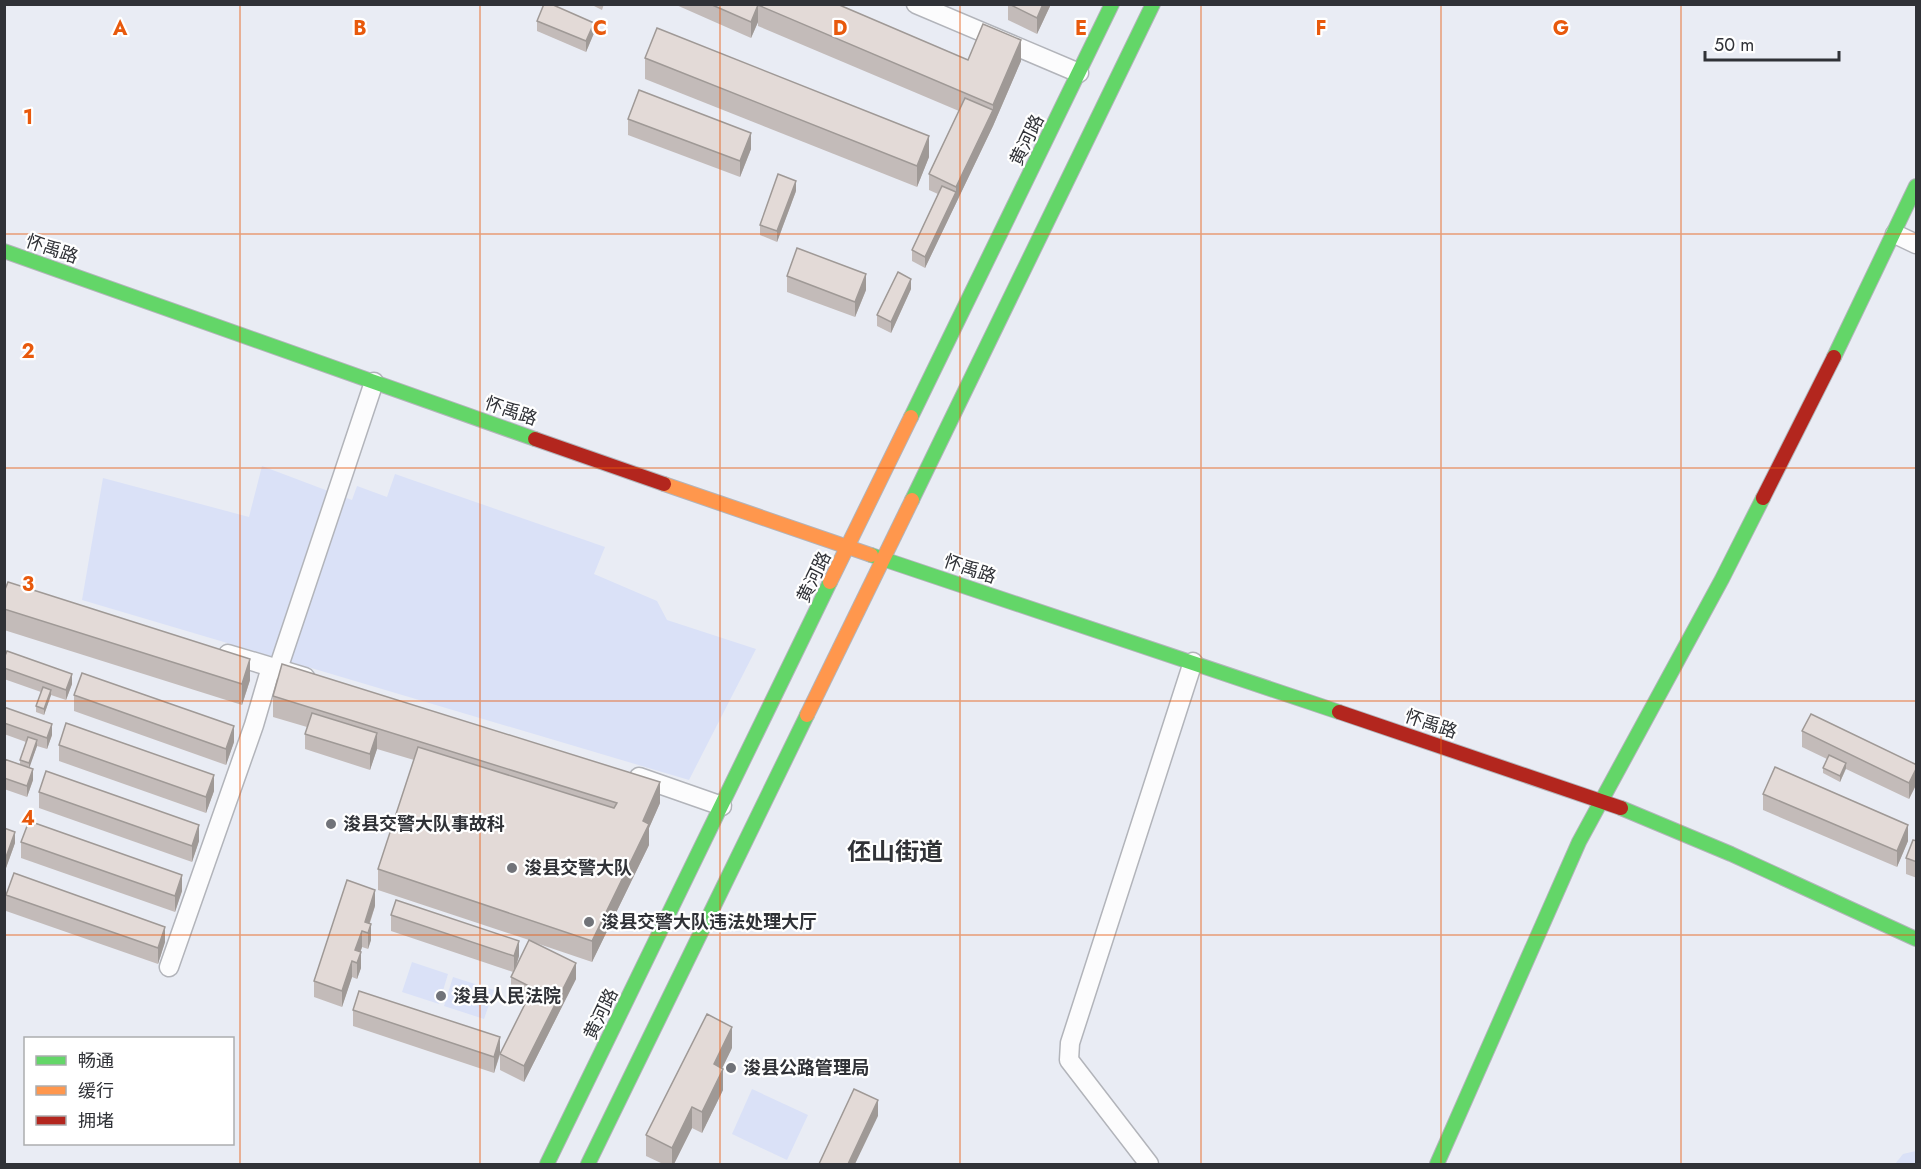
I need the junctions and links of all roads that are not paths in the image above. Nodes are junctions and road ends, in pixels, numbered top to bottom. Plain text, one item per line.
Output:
1 (916, 4) edge
2 (1112, 4) edge
3 (1153, 4) edge
4 (1079, 73) junction
5 (1917, 186) edge
6 (1894, 234) junction
7 (1917, 244) edge
8 (4, 251) edge
9 (374, 382) junction
10 (848, 547) junction
11 (884, 559) junction
12 (214, 650) edge
13 (1193, 662) junction
14 (274, 668) junction
15 (323, 683) edge
16 (620, 771) edge
17 (1602, 800) junction
18 (722, 806) junction
19 (1917, 939) edge
20 (169, 967) dead end
21 (547, 1164) edge
22 (588, 1164) edge
23 (1149, 1164) edge
24 (1437, 1164) edge

1 - 4 street
2 - 4 street, 黄河路
3 - 11 street
4 - 10 street, 黄河路
5 - 6 street
6 - 7 street
6 - 17 street
8 - 9 street, 怀禹路
9 - 10 street, 怀禹路
9 - 14 street
10 - 11 street, 怀禹路
10 - 18 street, 黄河路
11 - 13 street, 怀禹路
11 - 22 street
12 - 14 street
13 - 17 street, 怀禹路
13 - 23 street
14 - 15 street
14 - 20 street
16 - 18 street
17 - 19 street, 怀禹路
17 - 24 street
18 - 21 street, 黄河路

